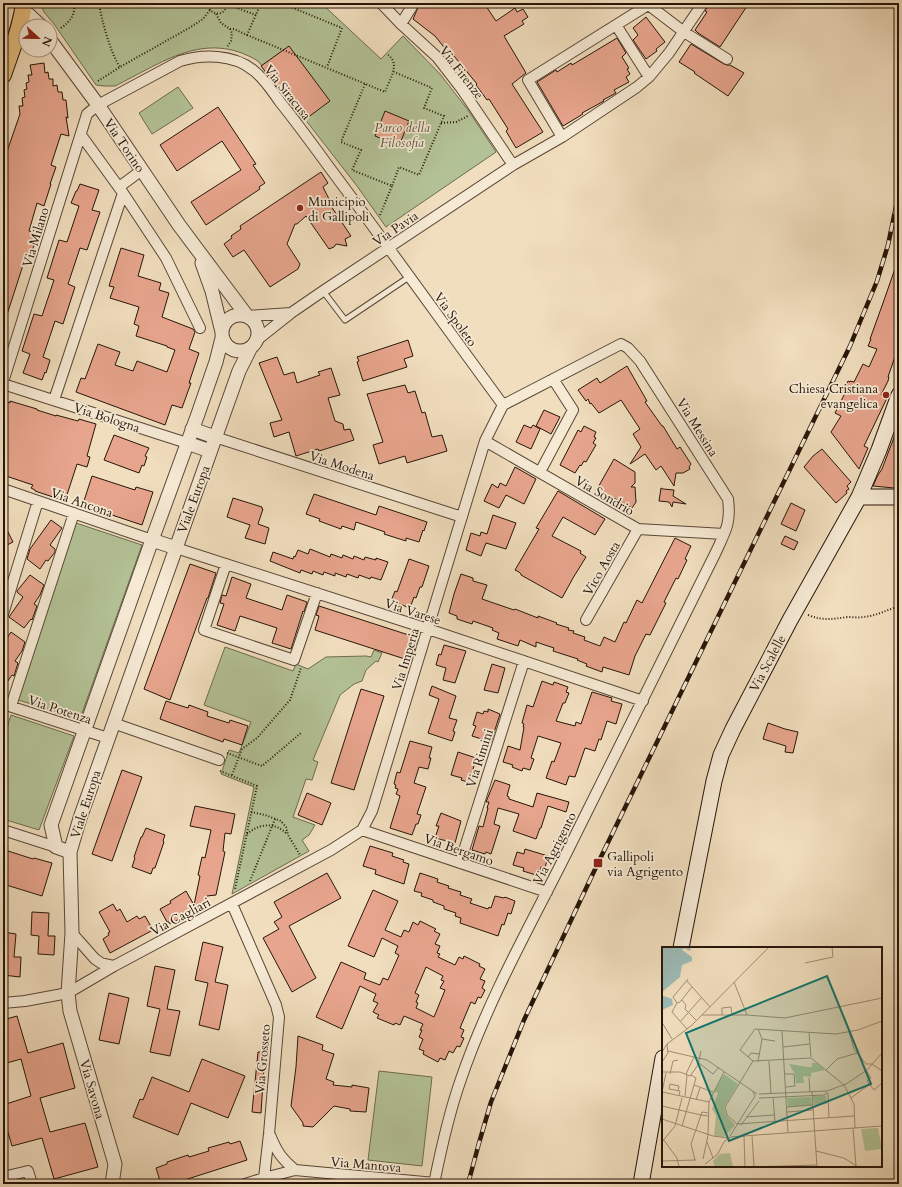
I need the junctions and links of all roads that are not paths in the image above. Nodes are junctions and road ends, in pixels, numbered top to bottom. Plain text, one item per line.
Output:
1 (381, 3) edge
2 (414, 3) edge
3 (702, 3) edge
4 (647, 4) edge
5 (23, 8) edge
6 (32, 18) edge
7 (401, 24) junction
8 (616, 25) junction
9 (684, 32) junction
10 (58, 51) edge
11 (727, 59) dead end
12 (3, 74) edge
13 (649, 77) junction
14 (98, 105) junction
15 (81, 135) junction
16 (562, 137) junction
17 (513, 166) junction
18 (142, 170) junction
19 (121, 190) junction
20 (389, 247) junction
21 (199, 252) junction
22 (409, 277) junction
23 (323, 291) junction
24 (291, 313) junction
25 (247, 316) junction
26 (200, 328) dead end
27 (222, 335) junction
28 (254, 344) junction
29 (553, 379) junction
30 (3, 383) edge
31 (899, 395) edge
32 (54, 400) junction
33 (503, 405) junction
34 (192, 429) junction
35 (215, 437) junction
36 (485, 440) junction
37 (187, 444) junction
38 (210, 451) junction
39 (540, 472) junction
40 (3, 489) edge
41 (859, 497) junction
42 (899, 497) edge
43 (38, 501) junction
44 (74, 513) junction
45 (462, 517) junction
46 (638, 529) junction
47 (724, 534) junction
48 (152, 540) junction
49 (176, 548) junction
50 (226, 564) junction
51 (317, 594) junction
52 (3, 614) edge
53 (586, 620) dead end
54 (428, 629) junction
55 (524, 661) junction
56 (643, 701) junction
57 (7, 705) edge
58 (113, 723) junction
59 (84, 731) junction
60 (108, 738) junction
61 (219, 760) dead end
62 (3, 830) edge
63 (362, 830) junction
64 (56, 847) junction
65 (70, 852) junction
66 (460, 863) junction
67 (547, 892) junction
68 (232, 904) junction
69 (72, 933) junction
70 (681, 947) edge
71 (114, 966) junction
72 (68, 993) junction
73 (3, 1003) edge
74 (662, 1064) edge
75 (269, 1134) junction
76 (295, 1170) junction
77 (3, 1177) edge
78 (264, 1178) junction
79 (32, 1184) edge
80 (112, 1184) edge
81 (246, 1184) edge
82 (435, 1184) edge
83 (641, 1184) edge

1 - 7 street, Via Firenze
2 - 7 street
3 - 9 street, Via Pavia
4 - 8 street
4 - 9 street
5 - 6 street
5 - 12 main road
7 - 17 street, Via Firenze
8 - 13 street
8 - 16 street
9 - 11 street
9 - 13 street, Via Pavia
10 - 14 street, Via Torino
13 - 16 street, Via Pavia
14 - 15 street, Via Milano
14 - 18 street, Via Torino
14 - 20 street, Via Siracusa
15 - 19 street
15 - 30 street, Via Milano
16 - 17 street, Via Pavia
17 - 20 street, Via Pavia
18 - 19 street
18 - 21 street, Via Torino
19 - 26 street
19 - 32 street
20 - 22 street, Via Spoleto
20 - 23 street, Via Pavia
21 - 25 street, Via Torino
21 - 27 street, Via Torino
22 - 23 lane
22 - 33 street, Via Spoleto
23 - 24 street, Via Pavia
24 - 25 street
24 - 28 street, Via Pavia
25 - 27 street
25 - 28 street
27 - 28 street
27 - 34 street, Viale Europa
28 - 35 street, Viale Europa
29 - 33 street
29 - 39 street
29 - 47 street, Via Messina
30 - 32 street, Via Bologna
31 - 41 main road, Via Scalelle
32 - 37 street, Via Bologna
33 - 36 street, Via Imperia
34 - 35 street
34 - 37 street, Viale Europa
35 - 38 street, Viale Europa
35 - 45 street, Via Modena
36 - 39 street, Via Sondrio
36 - 45 street, Via Imperia
37 - 38 street, Via Bologna
37 - 48 street, Viale Europa
38 - 49 street, Viale Europa
39 - 46 street, Via Sondrio
40 - 43 street, Via Ancona
41 - 42 main road
41 - 70 main road, Via Scalelle
43 - 44 street, Via Ancona
43 - 52 street
44 - 48 street, Via Ancona
44 - 57 street
45 - 54 street, Via Imperia
46 - 47 street, Via Sondrio
46 - 53 street, Vico Aosta
47 - 56 street, Via Agrigento
48 - 49 street
48 - 59 street, Viale Europa
49 - 50 street, Via Varese
49 - 58 street, Viale Europa
50 - 51 street, Via Varese
50 - 51 street
51 - 54 street, Via Varese
54 - 55 street, Via Varese
54 - 63 street, Via Imperia
55 - 56 street, Via Varese
55 - 66 street, Via Rimini
56 - 67 street, Via Agrigento
57 - 59 street, Via Potenza
58 - 60 street, Viale Europa
58 - 61 street
59 - 60 street, Via Potenza
59 - 64 street, Viale Europa
60 - 65 street, Viale Europa
62 - 64 street
63 - 66 street, Via Bergamo
63 - 68 street, Via Cagliari
64 - 65 street, Viale Europa
65 - 69 street, Via Savona
66 - 67 street, Via Bergamo
67 - 82 street, Via Agrigento
68 - 71 street, Via Cagliari
68 - 75 street, Via Grosseto
69 - 71 street
69 - 72 street, Via Savona
71 - 72 street, Via Cagliari
72 - 73 street, Via Cagliari
72 - 80 street, Via Savona
74 - 83 main road
75 - 76 street
75 - 78 street, Via Grosseto
76 - 78 street, Via Mantova
76 - 82 street, Via Mantova
77 - 79 street
78 - 81 street, Via Mantova

